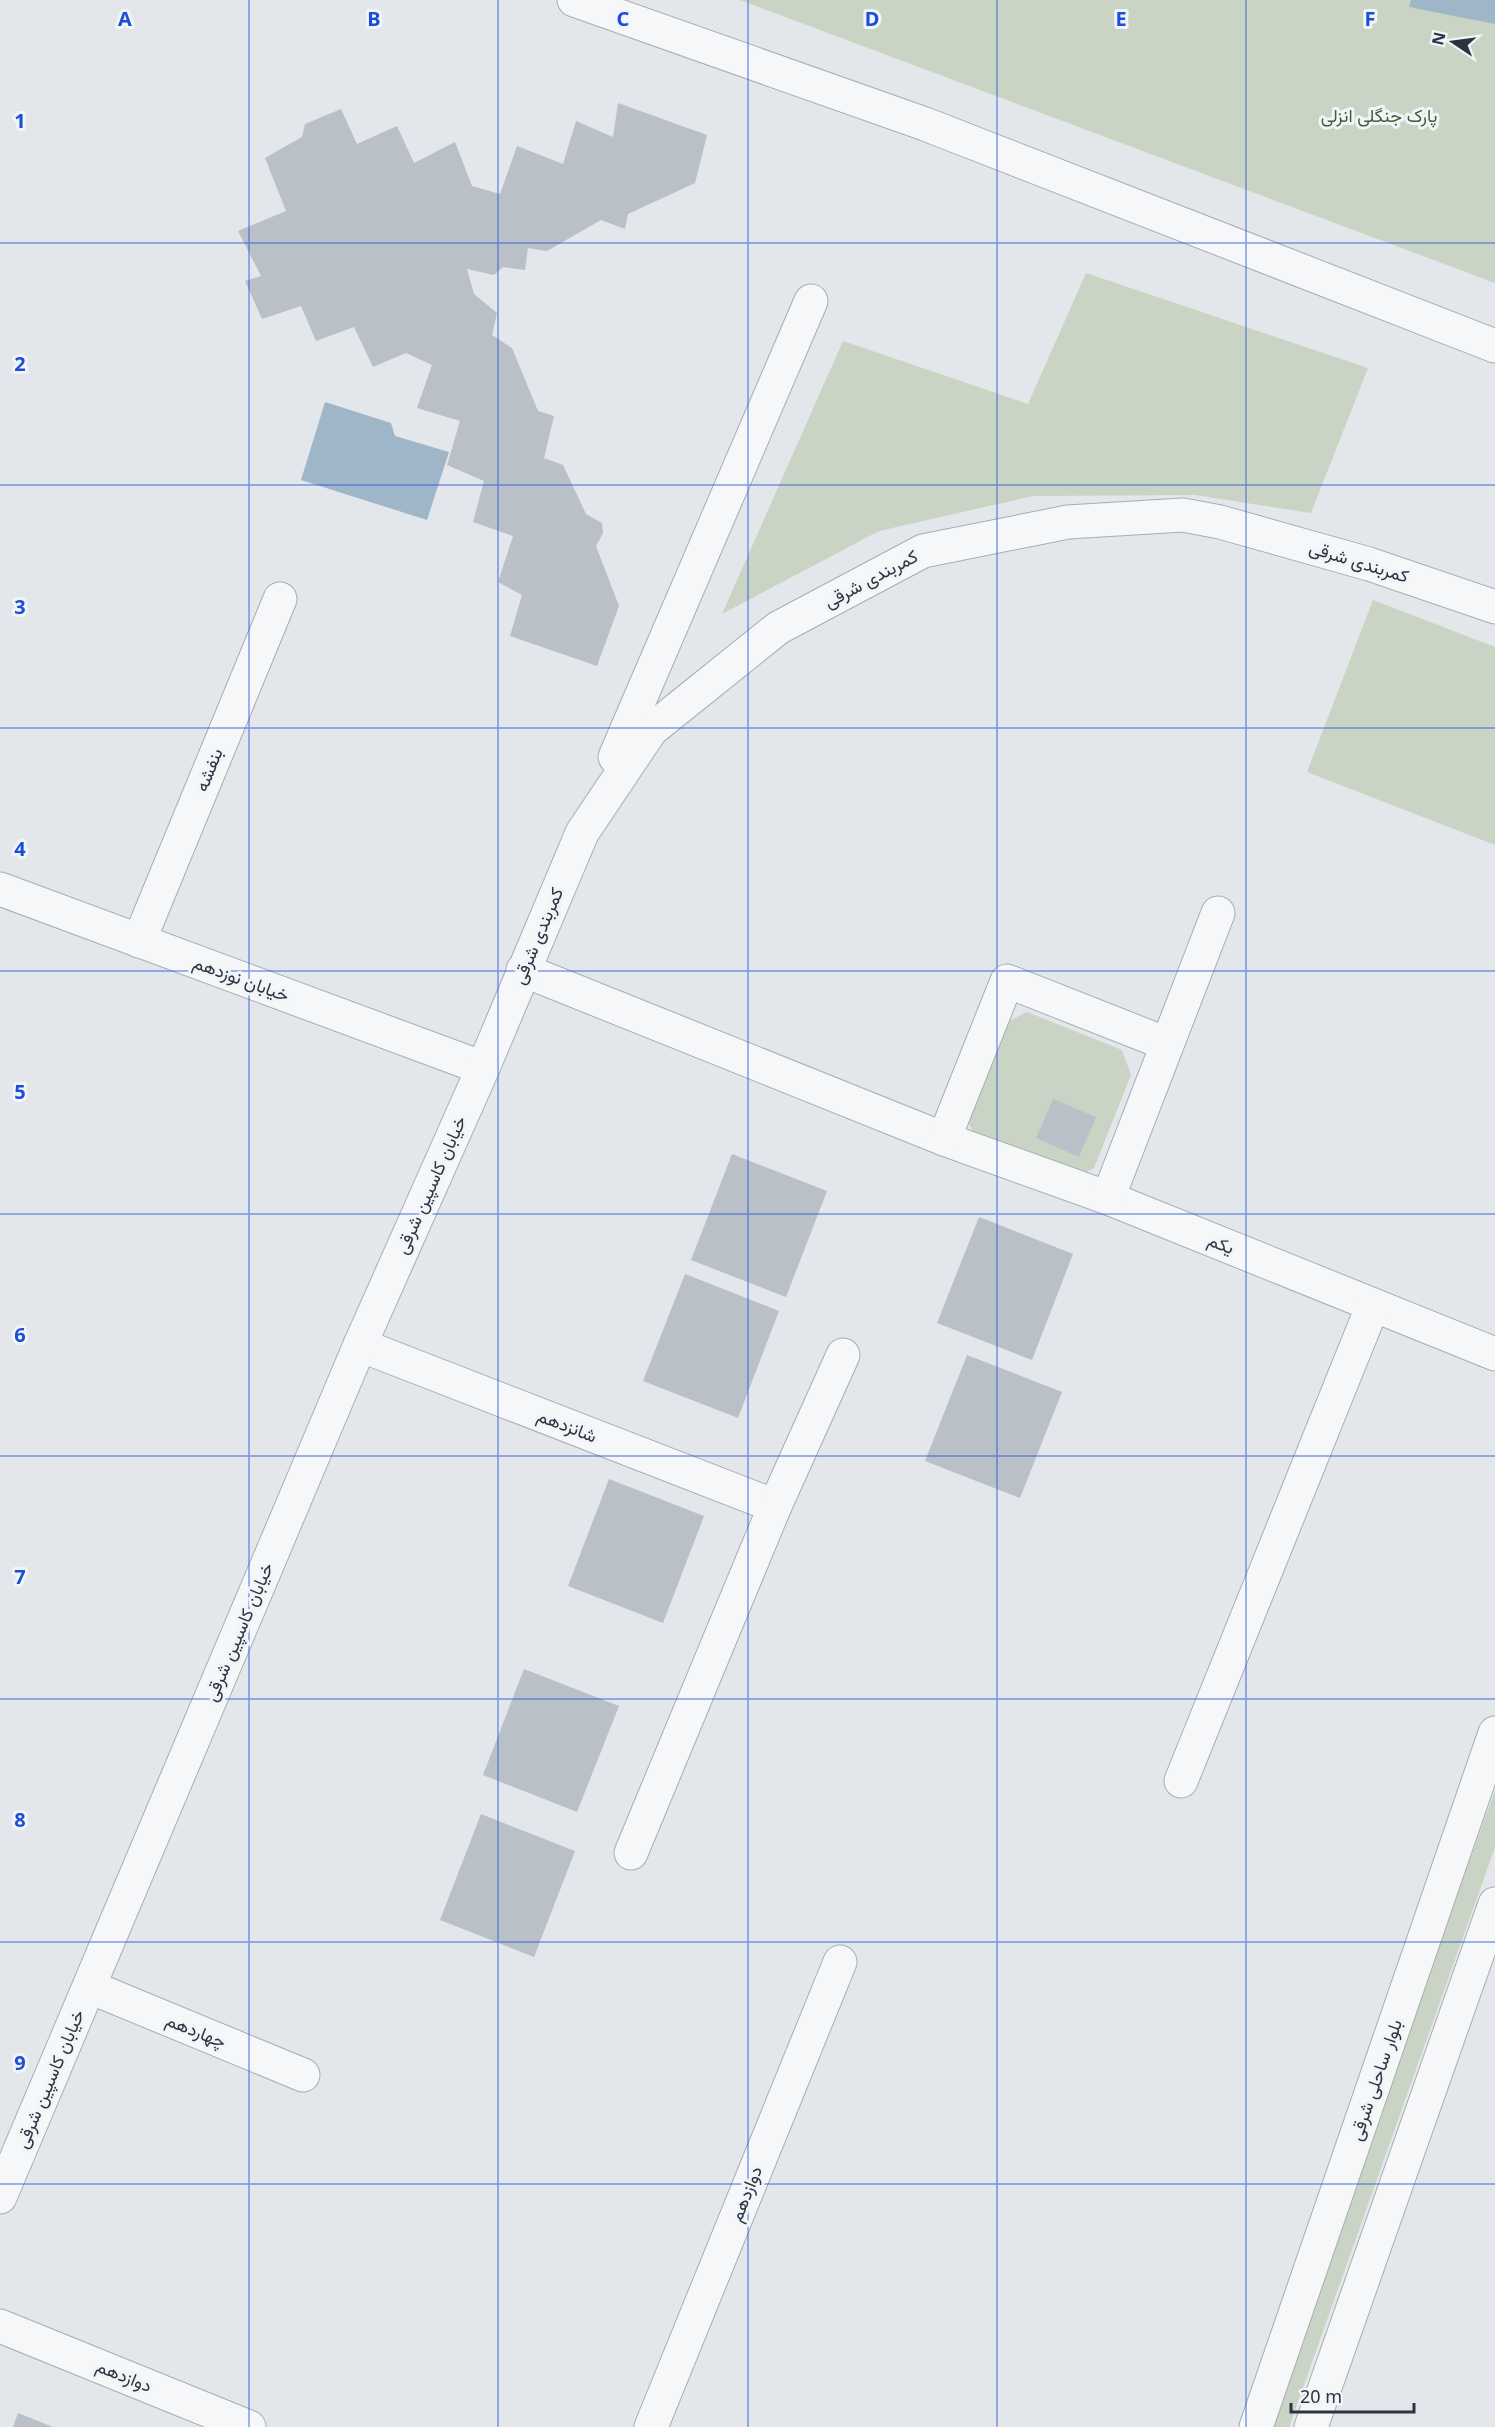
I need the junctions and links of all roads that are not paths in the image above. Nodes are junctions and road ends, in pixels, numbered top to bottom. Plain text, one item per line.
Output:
1 (574, 0) edge
2 (811, 302) dead end
3 (1495, 346) edge
4 (280, 599) dead end
5 (1495, 607) edge
6 (582, 832) junction
7 (0, 889) edge
8 (1218, 913) dead end
9 (139, 941) junction
10 (523, 970) junction
11 (1167, 1044) junction
12 (483, 1068) junction
13 (944, 1140) junction
14 (1108, 1198) junction
15 (1373, 1305) junction
16 (360, 1345) junction
17 (1495, 1354) edge
18 (843, 1355) dead end
19 (775, 1506) junction
20 (1495, 1732) edge
21 (1181, 1781) dead end
22 (631, 1853) dead end
23 (1495, 1904) edge
24 (840, 1962) dead end
25 (90, 1987) junction
26 (303, 2074) dead end
27 (0, 2197) edge
28 (0, 2326) edge
29 (249, 2427) edge
30 (651, 2427) edge
31 (1256, 2427) edge
32 (1311, 2427) edge

1 - 3 street
2 - 6 street
4 - 9 street, بنفشه
5 - 6 street, کمربندی شرقی
6 - 10 street, کمربندی شرقی
7 - 9 street, خیابان نوزدهم
8 - 11 street
9 - 12 street, خیابان نوزدهم
10 - 12 street, کمربندی شرقی
10 - 13 street, یکم
11 - 13 street
11 - 14 street
12 - 16 street, خیابان کاسپین شرقی
13 - 14 street, یکم
14 - 15 street, یکم
15 - 17 street, یکم
15 - 21 street
16 - 19 street, شانزدهم
16 - 25 street, خیابان کاسپین شرقی
18 - 19 street
19 - 22 street
20 - 31 street, بلوار ساحلی شرقی
23 - 32 street
24 - 30 street, دوازدهم
25 - 26 street, چهاردهم
25 - 27 street, خیابان کاسپین شرقی
28 - 29 street, دوازدهم

